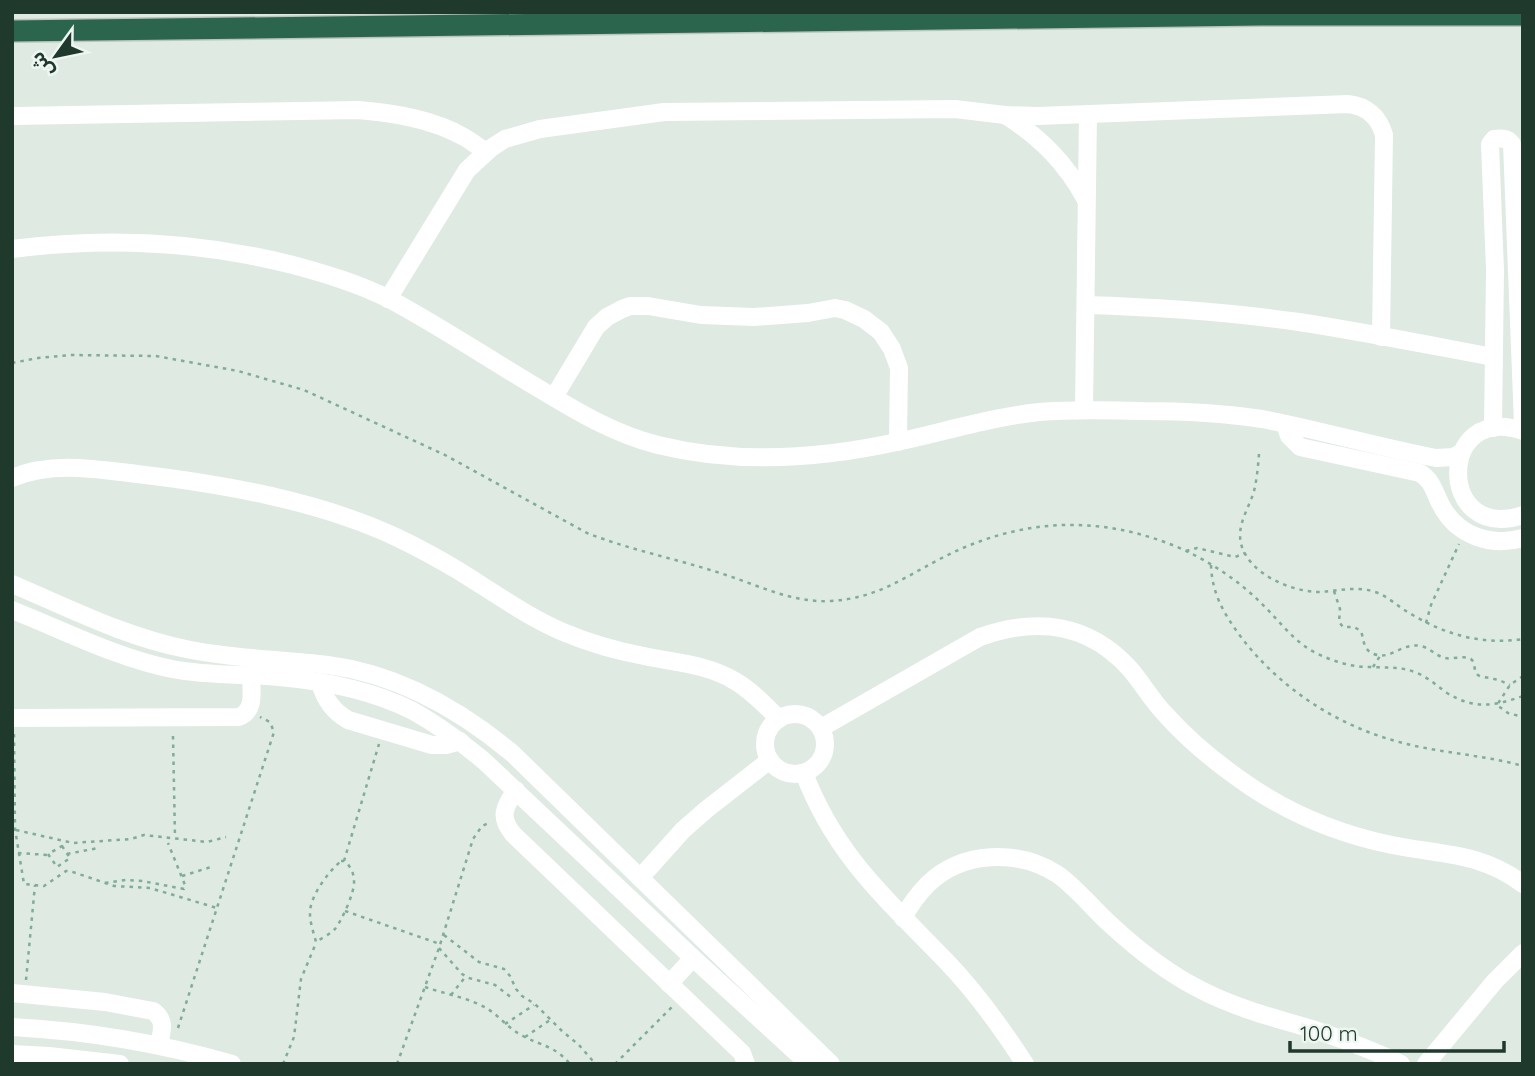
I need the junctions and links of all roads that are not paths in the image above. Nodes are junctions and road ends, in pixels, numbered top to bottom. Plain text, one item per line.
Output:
1 (1257, 14) edge
2 (1523, 15) edge
3 (12, 31) edge
4 (1088, 114) junction
5 (1005, 115) junction
6 (12, 116) edge
7 (486, 152) junction
8 (1087, 202) junction
9 (12, 249) edge
10 (388, 299) junction
11 (1086, 305) junction
12 (1381, 337) junction
13 (1493, 357) junction
14 (554, 397) junction
15 (1084, 410) junction
16 (1285, 424) junction
17 (1523, 424) edge
18 (1493, 428) junction
19 (1523, 431) edge
20 (898, 442) junction
21 (1461, 453) junction
22 (12, 478) edge
23 (1523, 515) edge
24 (1523, 538) edge
25 (12, 584) edge
26 (12, 610) edge
27 (251, 675) junction
28 (320, 683) junction
29 (13, 718) edge
30 (779, 719) junction
31 (821, 728) junction
32 (460, 741) junction
33 (770, 760) junction
34 (804, 773) junction
35 (516, 790) junction
36 (640, 878) junction
37 (1523, 884) edge
38 (903, 918) junction
39 (1523, 953) edge
40 (693, 958) junction
41 (669, 984) junction
42 (753, 989) junction
43 (18, 993) edge
44 (740, 1002) junction
45 (13, 1027) edge
46 (165, 1047) junction
47 (12, 1048) edge
48 (12, 1054) edge
49 (809, 1060) edge
50 (120, 1064) edge
51 (232, 1064) edge
52 (746, 1064) edge
53 (831, 1064) edge
54 (1024, 1064) edge
55 (1401, 1064) edge
56 (1426, 1064) edge

1 - 2 highway
1 - 3 highway
4 - 5 street
4 - 8 street
4 - 12 street
5 - 7 street
5 - 8 street
6 - 7 street
7 - 10 street
8 - 11 street
9 - 10 street
10 - 14 street
11 - 12 street
11 - 15 street
12 - 13 street
13 - 17 street
13 - 18 street
14 - 20 street
14 - 20 street
15 - 16 street
15 - 20 street
16 - 21 street
16 - 24 street
18 - 19 street
18 - 21 street
21 - 23 street
22 - 30 street
25 - 36 street
26 - 27 street
27 - 28 street
27 - 29 street
28 - 32 street
28 - 32 street
30 - 31 street
30 - 33 street
31 - 34 street
31 - 37 street
32 - 35 street
33 - 34 street
33 - 36 street
34 - 38 street
35 - 40 street
35 - 41 street
36 - 42 street
38 - 54 street
38 - 55 street
39 - 56 street
40 - 41 street
40 - 44 street
41 - 52 street
42 - 44 street
42 - 49 street
43 - 46 street
44 - 49 street
45 - 46 street
45 - 47 street
46 - 51 street
48 - 50 street
49 - 53 street

